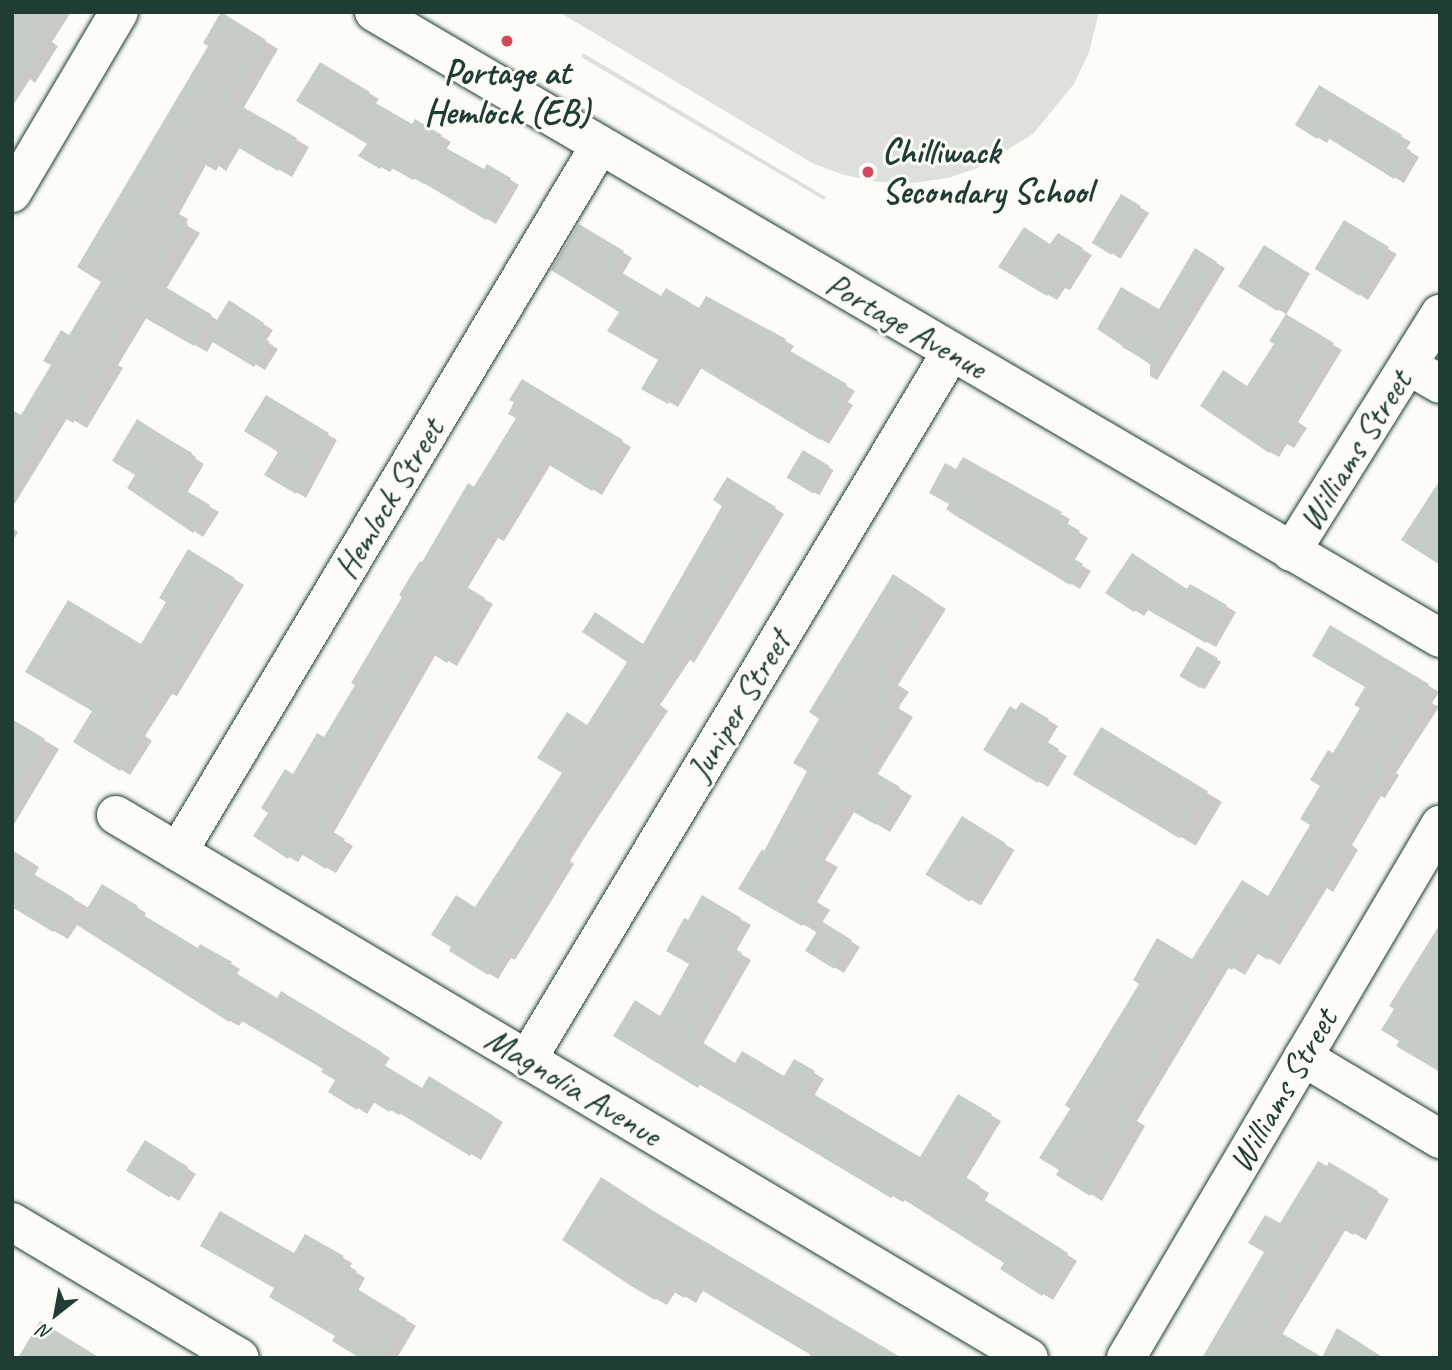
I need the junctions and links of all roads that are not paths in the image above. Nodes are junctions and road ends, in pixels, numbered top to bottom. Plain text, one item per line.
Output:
1 (119, 12) edge
2 (374, 12) edge
3 (600, 145) junction
4 (12, 194) edge
5 (1440, 314) edge
6 (951, 352) junction
7 (1424, 375) edge
8 (1291, 552) junction
9 (1440, 638) edge
10 (116, 816) dead end
11 (1440, 825) edge
12 (178, 852) junction
13 (1303, 1056) junction
14 (527, 1059) junction
15 (1440, 1139) edge
16 (12, 1222) edge
17 (240, 1358) edge
18 (1030, 1358) edge
19 (1126, 1358) edge

1 - 4 street
2 - 3 street, Portage Avenue
3 - 6 street, Portage Avenue
3 - 12 street, Hemlock Street
5 - 7 street, Williams Street
6 - 8 street, Portage Avenue
6 - 14 street, Juniper Street
7 - 8 street, Williams Street
8 - 9 street, Portage Avenue
10 - 12 street, Magnolia Avenue
11 - 13 street, Williams Street
12 - 14 street, Magnolia Avenue
13 - 15 street
13 - 19 street, Williams Street
14 - 18 street, Magnolia Avenue
16 - 17 street

